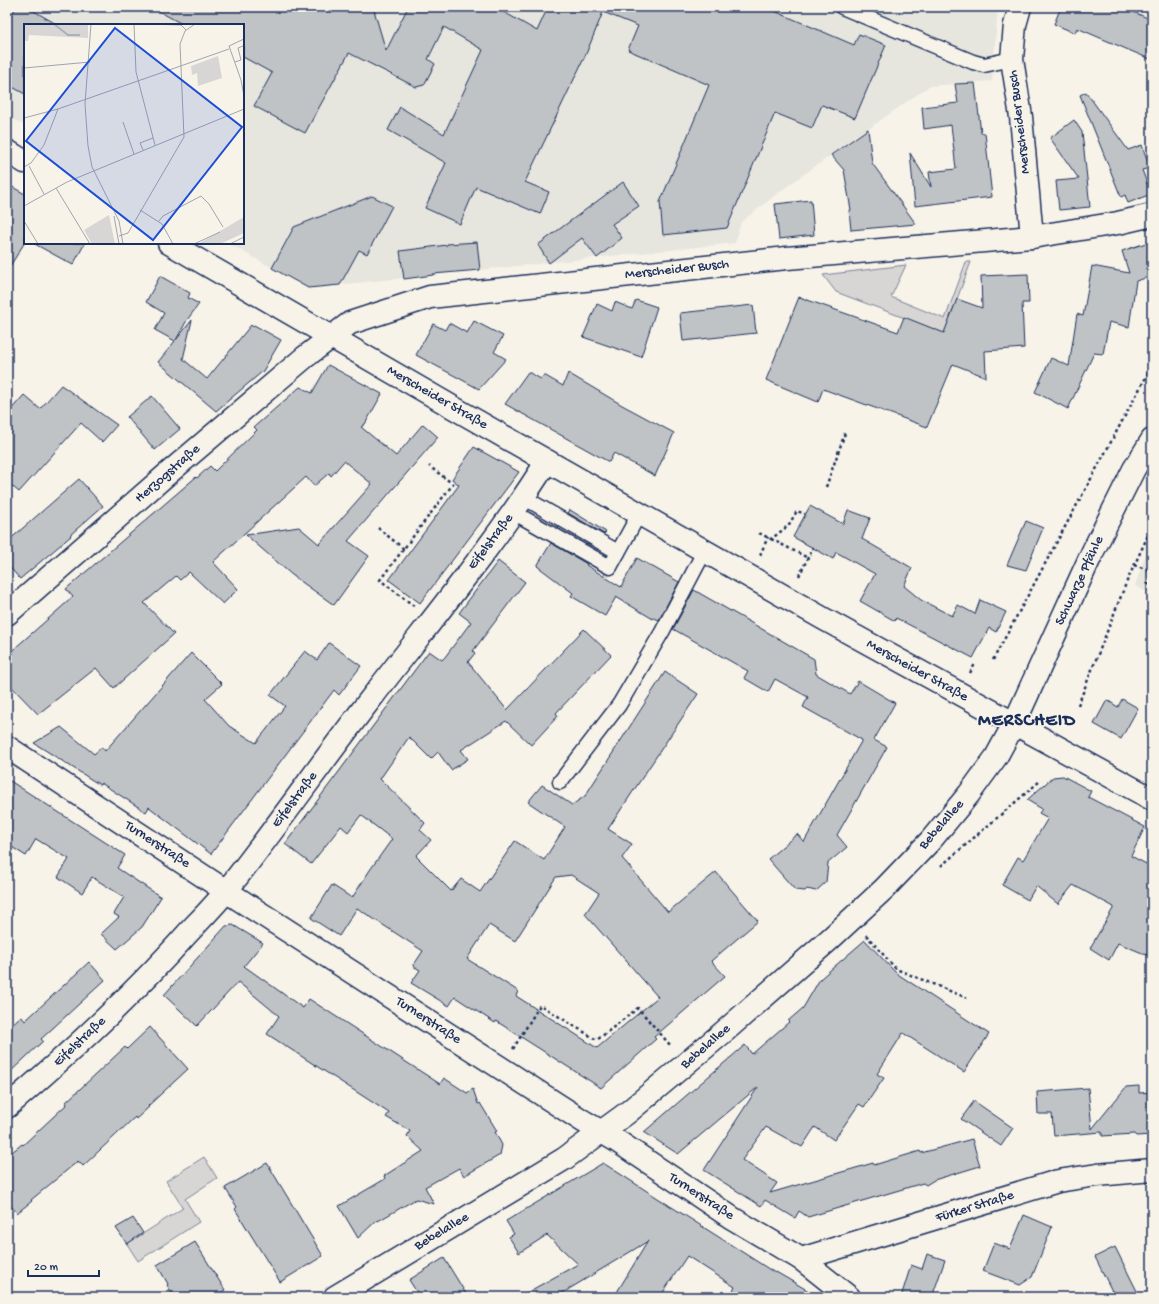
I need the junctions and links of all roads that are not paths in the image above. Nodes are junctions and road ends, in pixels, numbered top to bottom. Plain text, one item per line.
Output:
1 (842, 7) edge
2 (1020, 7) edge
3 (1012, 59) junction
4 (7, 151) edge
5 (24, 161) edge
6 (1152, 215) edge
7 (1032, 237) junction
8 (171, 244) edge
9 (332, 337) junction
10 (1152, 440) edge
11 (547, 461) junction
12 (518, 504) junction
13 (639, 514) junction
14 (704, 552) junction
15 (7, 614) edge
16 (1014, 724) junction
17 (7, 747) edge
18 (560, 782) dead end
19 (1152, 799) edge
20 (226, 891) junction
21 (7, 1108) edge
22 (601, 1132) junction
23 (1152, 1170) edge
24 (801, 1259) junction
25 (340, 1296) edge
26 (849, 1297) edge

1 - 3 lane
2 - 3 street, Merscheider Busch
3 - 7 street, Merscheider Busch
4 - 5 street
6 - 7 street, Merscheider Busch
7 - 9 street, Merscheider Busch
8 - 9 street, Merscheider Straße
9 - 11 street, Merscheider Straße
9 - 15 street, Herzogstraße
10 - 16 street, Schwarze Pfähle
11 - 12 street, Eifelstraße
11 - 13 street, Merscheider Straße
12 - 13 lane
12 - 20 street, Eifelstraße
13 - 14 street, Merscheider Straße
14 - 16 street, Merscheider Straße
14 - 18 lane
16 - 19 street, Merscheider Straße
16 - 22 street, Bebelallee
17 - 20 street, Turnerstraße
20 - 21 street, Eifelstraße
20 - 22 street, Turnerstraße
22 - 24 street, Turnerstraße
22 - 25 street, Bebelallee
23 - 24 street, Fürker Straße
24 - 26 street, Turnerstraße

